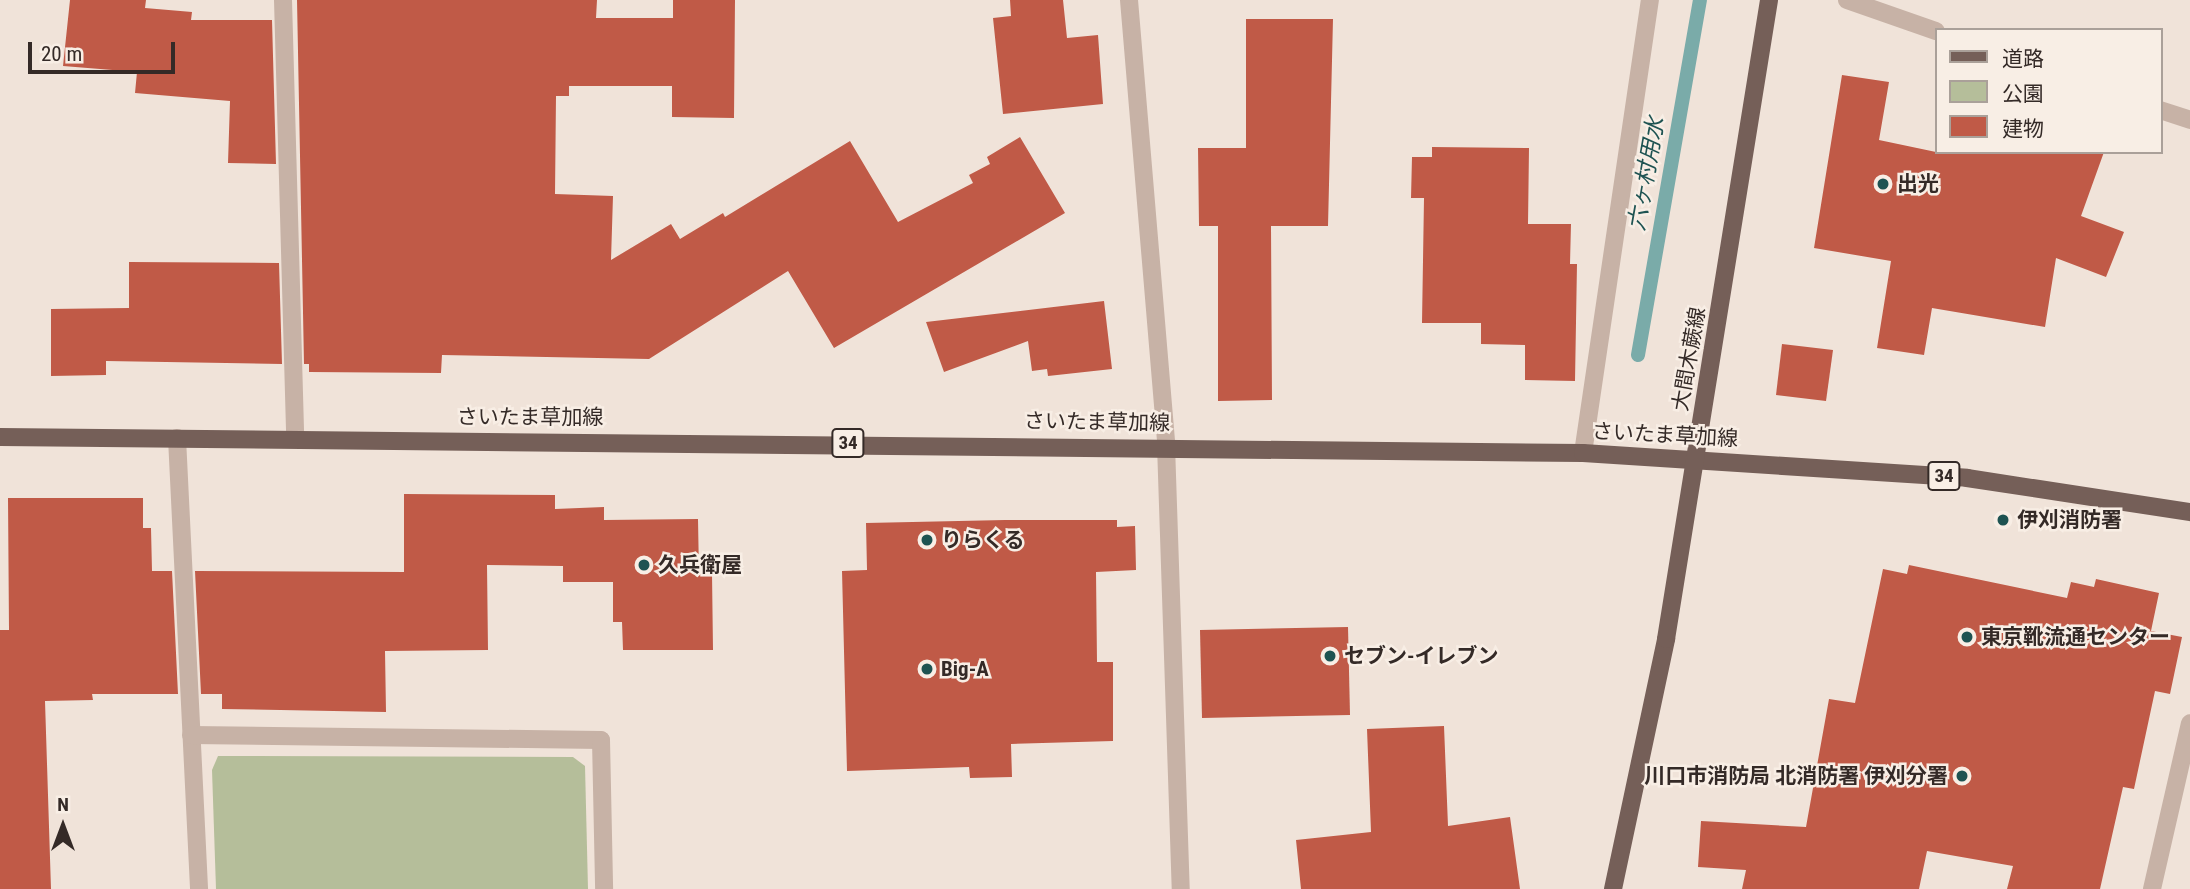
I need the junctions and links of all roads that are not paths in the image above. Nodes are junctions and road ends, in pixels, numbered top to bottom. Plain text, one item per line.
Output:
1 (283, 0) edge
2 (1129, 0) edge
3 (1650, 0) edge
4 (1769, 0) edge
5 (1847, 0) edge
6 (1934, 30) edge
7 (2162, 111) edge
8 (2190, 120) edge
9 (0, 437) edge
10 (177, 438) junction
11 (295, 438) junction
12 (1166, 445) junction
13 (1583, 453) junction
14 (1696, 459) junction
15 (2190, 512) edge
16 (2190, 723) edge
17 (191, 735) junction
18 (199, 889) edge
19 (604, 889) edge
20 (1181, 889) edge
21 (1613, 889) edge
22 (2152, 889) edge

1 - 11 street
2 - 12 street
3 - 13 street
4 - 14 main road, 大間木蕨線
5 - 6 street
7 - 8 street
9 - 10 main road, さいたま草加線 / 34
10 - 11 main road, さいたま草加線 / 34
10 - 17 street
11 - 12 main road, さいたま草加線 / 34
12 - 13 main road, さいたま草加線 / 34
12 - 20 street
13 - 14 main road, さいたま草加線 / 34
14 - 15 main road, さいたま草加線 / 34
14 - 21 main road, 大間木蕨線
16 - 22 street
17 - 18 street
17 - 19 street

